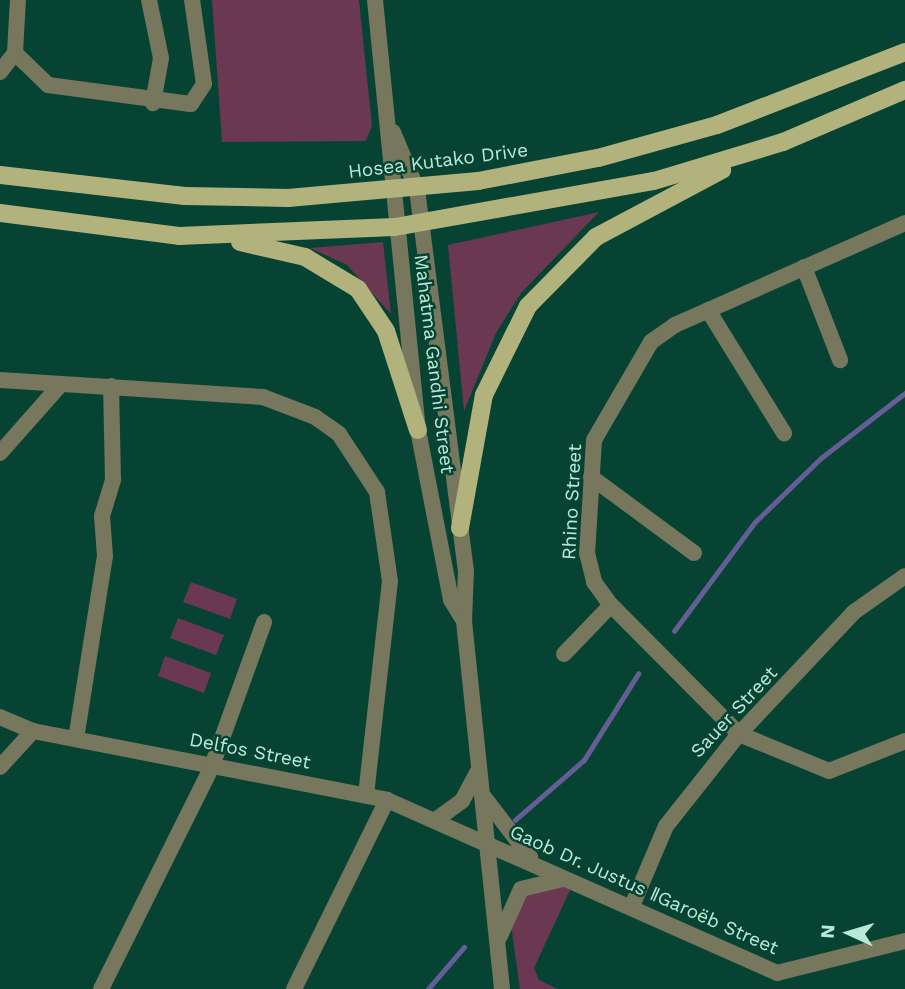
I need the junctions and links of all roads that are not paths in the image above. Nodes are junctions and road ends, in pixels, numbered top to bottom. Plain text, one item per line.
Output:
1 (18, 0) edge
2 (149, 0) edge
3 (192, 0) edge
4 (374, 0) edge
5 (905, 52) edge
6 (8, 64) edge
7 (905, 90) edge
8 (153, 103) junction
9 (393, 132) junction
10 (783, 142) junction
11 (0, 175) edge
12 (416, 187) junction
13 (391, 190) junction
14 (0, 213) edge
15 (421, 223) junction
16 (905, 223) edge
17 (395, 227) junction
18 (179, 236) junction
19 (804, 267) junction
20 (708, 310) junction
21 (840, 360) dead end
22 (0, 380) edge
23 (61, 384) junction
24 (111, 386) junction
25 (418, 430) junction
26 (784, 433) dead end
27 (0, 453) edge
28 (590, 477) junction
29 (460, 528) junction
30 (694, 553) dead end
31 (905, 576) edge
32 (611, 605) junction
33 (464, 621) junction
34 (264, 622) dead end
35 (564, 654) dead end
36 (0, 717) edge
37 (33, 731) junction
38 (739, 734) junction
39 (75, 738) junction
40 (905, 741) edge
41 (212, 765) junction
42 (0, 767) edge
43 (479, 769) junction
44 (481, 791) junction
45 (366, 795) junction
46 (387, 800) junction
47 (437, 819) junction
48 (487, 842) junction
49 (535, 862) junction
50 (569, 879) junction
51 (632, 906) junction
52 (905, 941) edge
53 (497, 944) junction
54 (791, 981) edge
55 (102, 989) edge
56 (294, 989) edge
57 (502, 989) edge

1 - 6 street
2 - 8 street
3 - 8 street
4 - 9 street
5 - 12 main road, Hosea Kutako Drive
6 - 8 street
7 - 10 main road
9 - 12 street, Mahatma Gandhi Street
9 - 13 street, Mahatma Gandhi Street
10 - 15 main road
10 - 29 main road
11 - 13 main road, Hosea Kutako Drive
12 - 13 main road, Hosea Kutako Drive
12 - 15 street, Mahatma Gandhi Street
13 - 17 street, Mahatma Gandhi Street
14 - 18 main road
15 - 17 main road
15 - 29 street, Mahatma Gandhi Street
16 - 19 street, Rhino Street
17 - 18 main road
17 - 25 street, Mahatma Gandhi Street
18 - 25 main road
19 - 20 street, Rhino Street
19 - 21 street
20 - 26 street
20 - 28 street, Rhino Street
22 - 23 street
23 - 24 street
23 - 27 street
24 - 39 street
24 - 45 street
25 - 33 street, Mahatma Gandhi Street
28 - 30 street
28 - 32 street, Rhino Street
29 - 33 street, Mahatma Gandhi Street
31 - 38 street, Sauer Street
32 - 35 street
32 - 38 street, Rhino Street
33 - 43 street, Mahatma Gandhi Street
34 - 41 street
36 - 37 street, Delfos Street
37 - 39 street, Delfos Street
37 - 42 street
38 - 40 street
38 - 51 street, Sauer Street
39 - 41 street, Delfos Street
41 - 45 street, Delfos Street
41 - 55 street
43 - 44 street, Mahatma Gandhi Street
43 - 47 street
44 - 48 street, Mahatma Gandhi Street
44 - 49 street
45 - 46 street, Delfos Street
46 - 47 street, Delfos Street
46 - 56 street
47 - 48 street, Delfos Street
48 - 49 street, Gaob Dr. Justus ǁGaroëb Street
48 - 53 street, Mahatma Gandhi Street
49 - 50 street, Gaob Dr. Justus ǁGaroëb Street
50 - 51 street, Gaob Dr. Justus ǁGaroëb Street
50 - 53 street
51 - 54 street, Gaob Dr. Justus ǁGaroëb Street
52 - 54 street, Gaob Dr. Justus ǁGaroëb Street
53 - 57 street, Mahatma Gandhi Street

